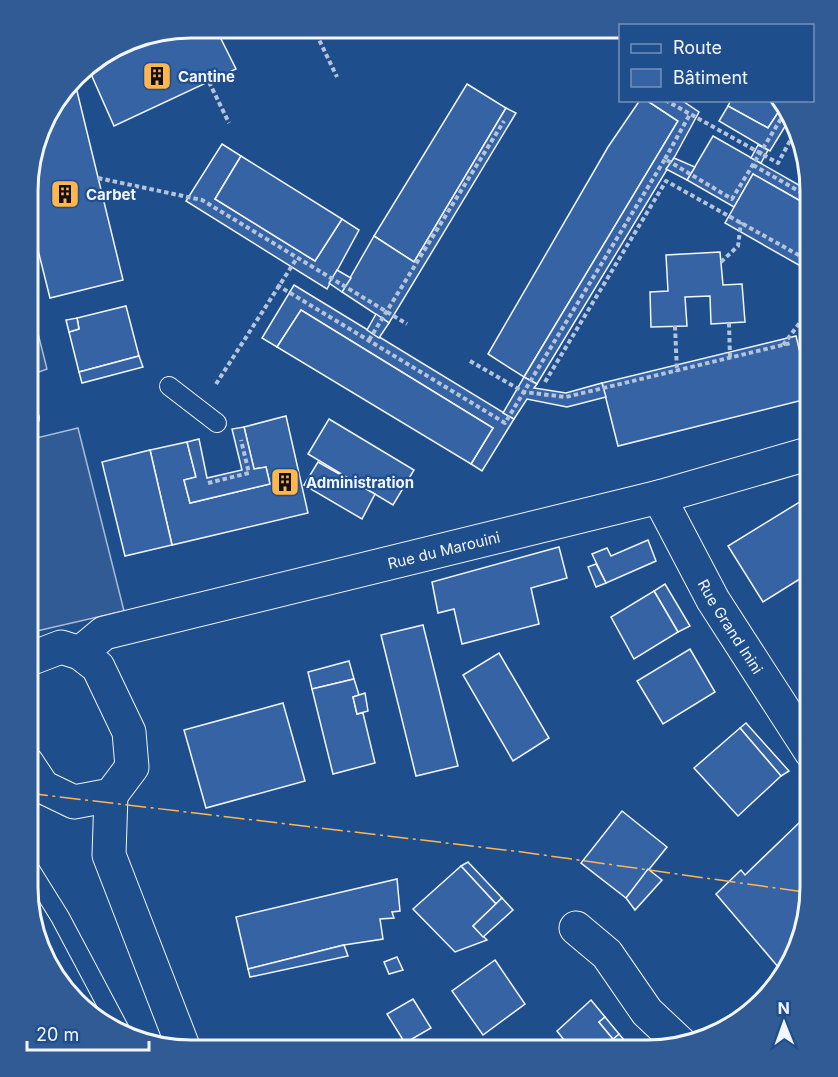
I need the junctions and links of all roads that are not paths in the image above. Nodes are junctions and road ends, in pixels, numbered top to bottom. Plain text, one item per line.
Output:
1 (169, 386) dead end
2 (216, 423) road end
3 (800, 456) edge
4 (658, 497) junction
5 (80, 653) junction
6 (38, 656) edge
7 (800, 735) edge
8 (38, 780) edge
9 (111, 795) junction
10 (38, 882) edge
11 (576, 928) dead end
12 (114, 1019) edge
13 (674, 1037) edge
14 (180, 1039) edge

1 - 2 lane
3 - 4 street, Rue du Marouini
4 - 5 street, Rue du Marouini
4 - 7 street, Rue Grand Inini
5 - 6 street
5 - 9 street
8 - 9 street
9 - 14 street
10 - 12 lane
11 - 13 street

